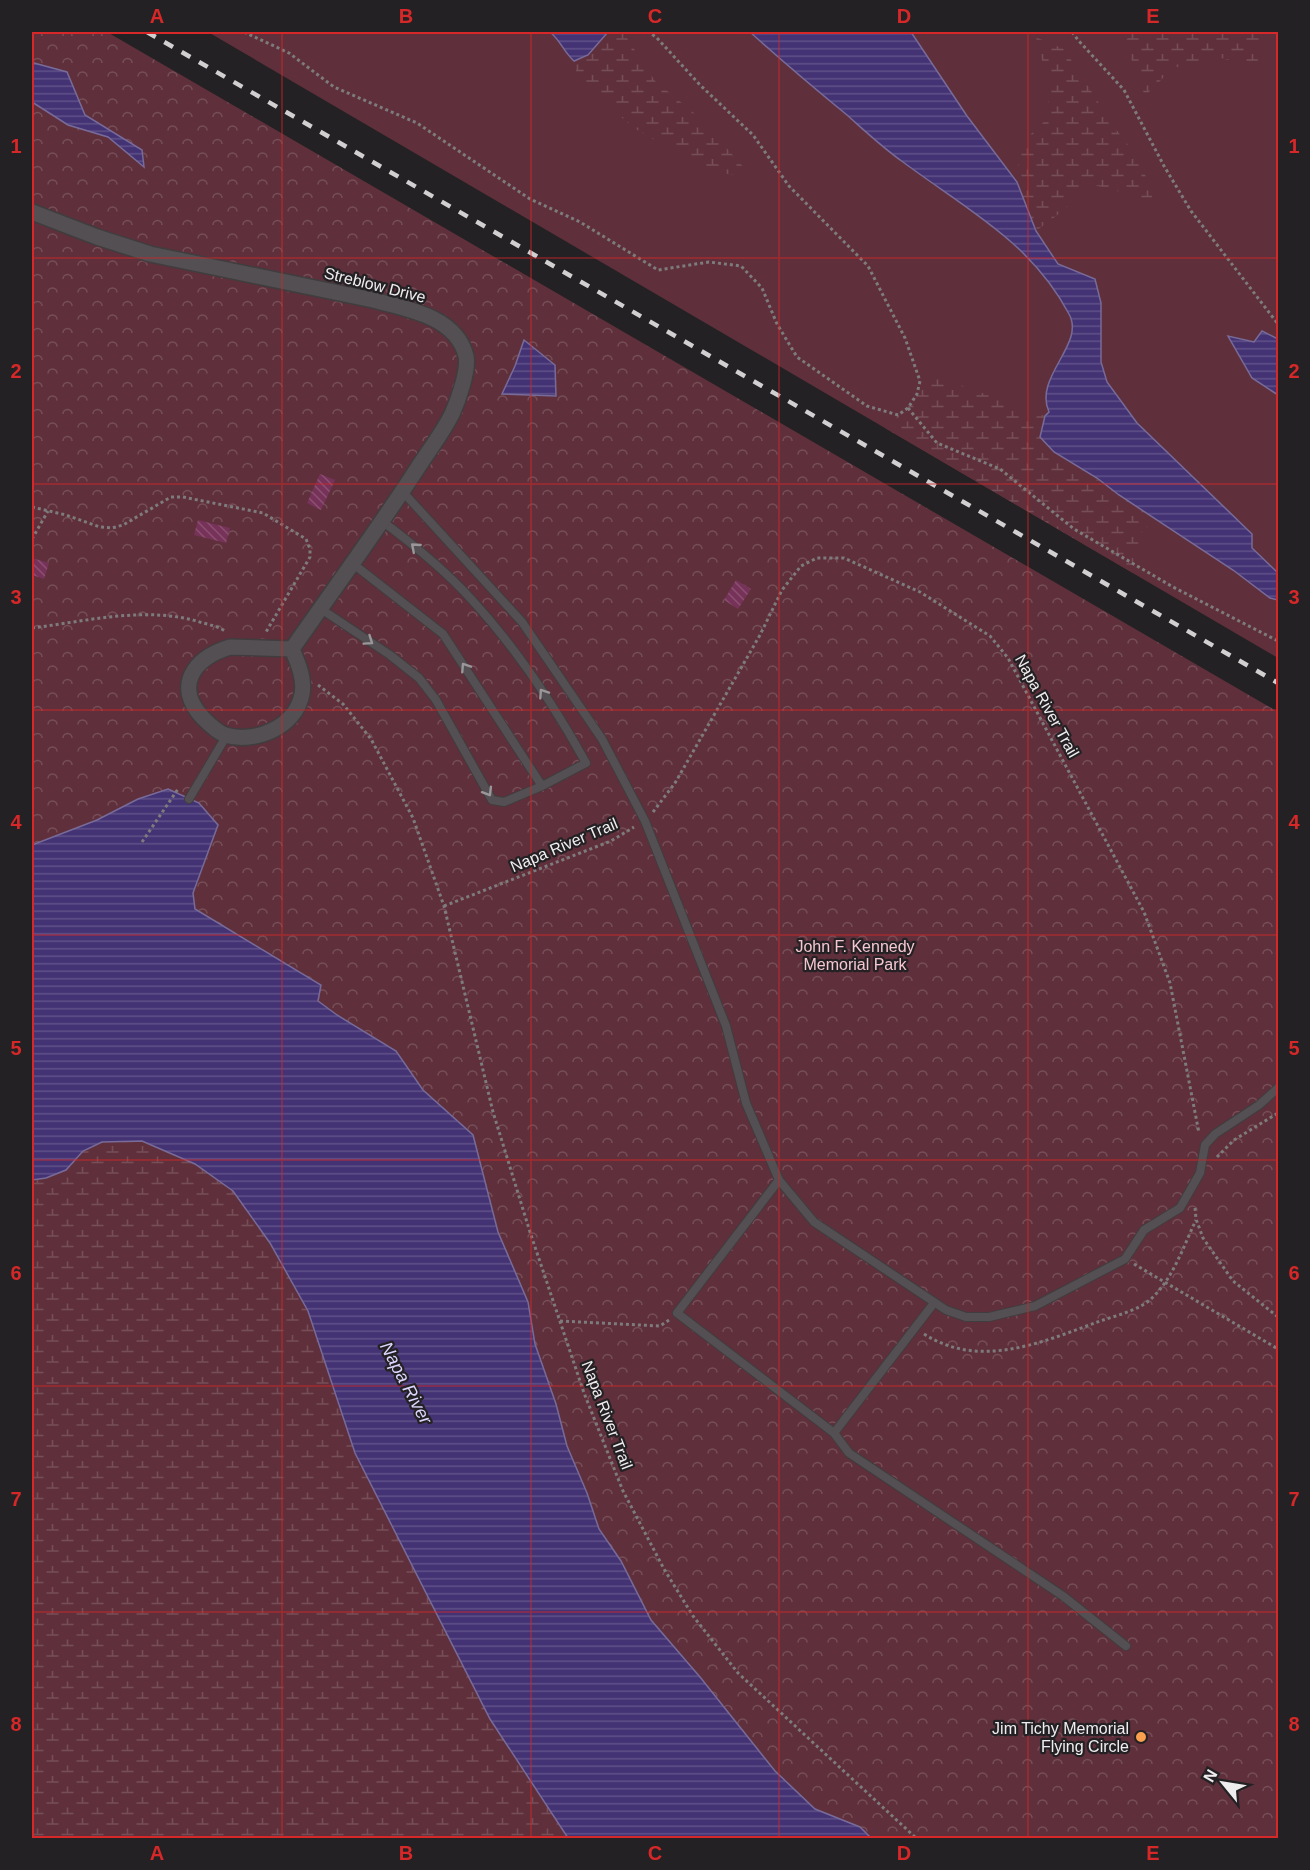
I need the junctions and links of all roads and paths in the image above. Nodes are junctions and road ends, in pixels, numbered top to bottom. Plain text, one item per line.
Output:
1 (244, 32) edge
2 (649, 32) edge
3 (1072, 32) edge
4 (32, 212) edge
5 (1278, 324) edge
6 (908, 408) junction
7 (402, 491) junction
8 (32, 507) edge
9 (48, 511) junction
10 (382, 521) junction
11 (32, 539) edge
12 (352, 563) junction
13 (321, 609) junction
14 (32, 628) edge
15 (1278, 641) edge
16 (248, 647) junction
17 (292, 649) junction
18 (300, 671) junction
19 (227, 735) junction
20 (543, 786) junction
21 (179, 789) dead end
22 (189, 799) dead end
23 (645, 821) junction
24 (142, 842) dead end
25 (444, 906) junction
26 (1278, 1088) edge
27 (1278, 1113) edge
28 (1199, 1141) dead end
29 (1200, 1173) junction
30 (779, 1180) junction
31 (1195, 1208) dead end
32 (1196, 1219) junction
33 (1125, 1259) junction
34 (1165, 1282) junction
35 (934, 1303) junction
36 (677, 1313) junction
37 (1278, 1317) edge
38 (560, 1321) junction
39 (915, 1328) junction
40 (1278, 1349) edge
41 (834, 1433) junction
42 (1126, 1646) dead end
43 (916, 1839) edge

1 - 6 path
2 - 6 path
3 - 5 path
4 - 7 street, Streblow Drive
6 - 15 path
7 - 10 street, Streblow Drive
7 - 23 lane
8 - 9 path
9 - 11 path
9 - 16 path
10 - 12 street, Streblow Drive
20 -> 10 lane
12 - 13 street, Streblow Drive
20 -> 12 lane
13 - 17 street, Streblow Drive
13 -> 20 lane
14 - 16 path
16 - 17 street
16 - 19 street
17 - 18 street
18 - 19 street
18 - 25 path, Napa River Trail
19 - 22 lane
21 - 24 path
23 - 25 path, Napa River Trail
23 - 28 path, Napa River Trail
23 - 30 lane
25 - 38 path, Napa River Trail
26 - 29 lane
27 - 29 path
29 - 33 lane
30 - 35 lane
30 - 36 lane
31 - 32 path
32 - 34 path
32 - 37 path
33 - 34 path
33 - 35 lane
34 - 39 path
34 - 40 path
35 - 39 lane
36 - 38 path
36 - 41 lane
38 - 43 path, Napa River Trail
39 - 41 lane
41 - 42 lane

